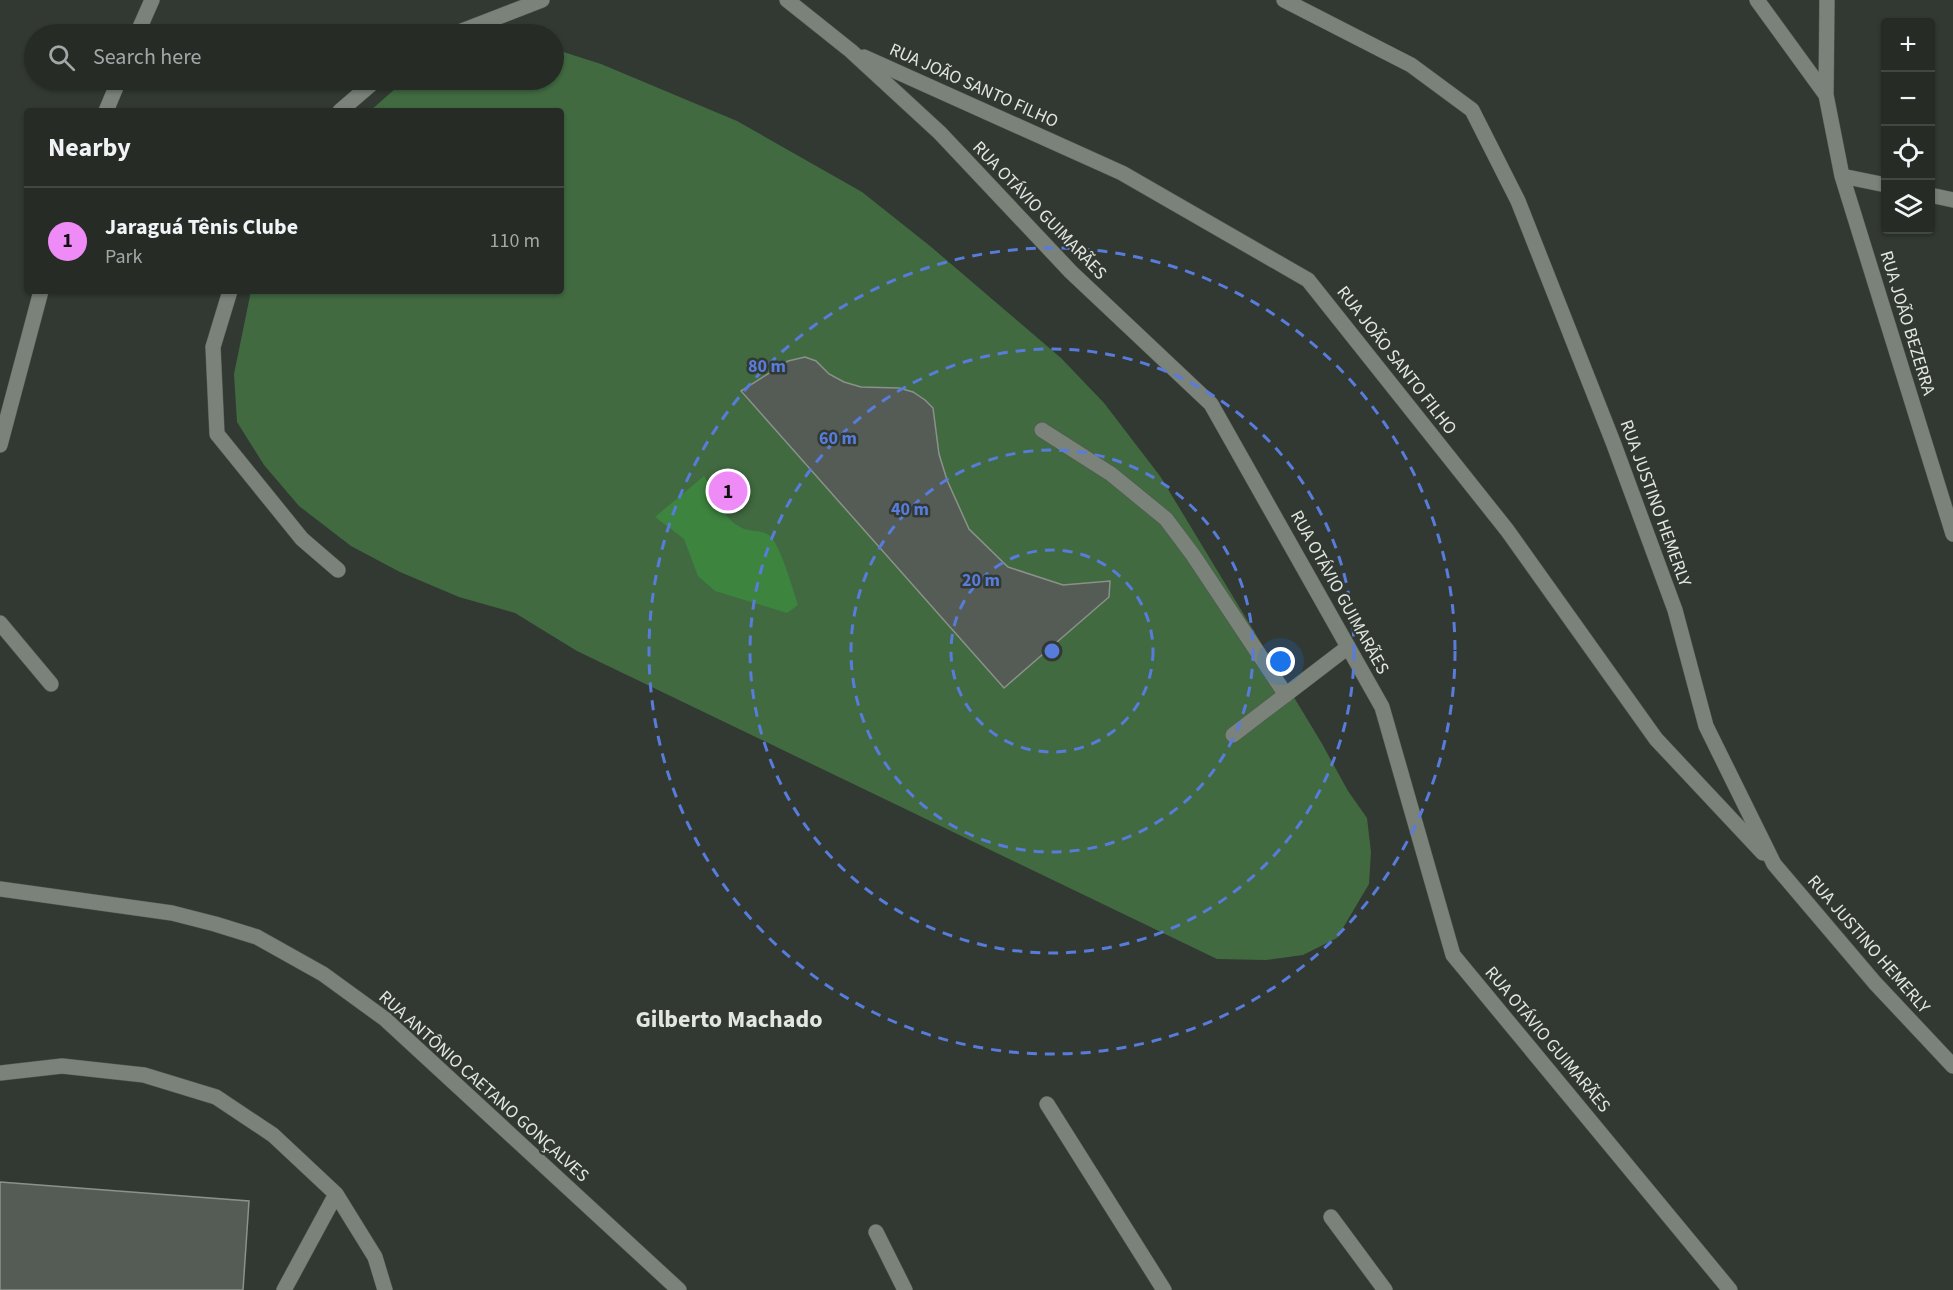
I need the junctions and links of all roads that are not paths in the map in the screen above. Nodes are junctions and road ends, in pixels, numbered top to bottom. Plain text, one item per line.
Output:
1 (152, 0) edge
2 (542, 0) edge
3 (787, 0) edge
4 (1284, 0) edge
5 (1756, 0) edge
6 (1827, 0) edge
7 (141, 24) edge
8 (480, 24) edge
9 (851, 51) junction
10 (115, 90) edge
11 (364, 90) edge
12 (1826, 95) junction
13 (107, 108) edge
14 (343, 108) edge
15 (1842, 176) junction
16 (1881, 184) edge
17 (1935, 196) edge
18 (1953, 200) edge
19 (39, 294) edge
20 (229, 294) edge
21 (1042, 430) dead end
22 (0, 445) edge
23 (1953, 534) edge
24 (338, 570) dead end
25 (0, 623) edge
26 (1348, 647) junction
27 (51, 684) dead end
28 (1286, 695) junction
29 (1233, 735) dead end
30 (1774, 864) junction
31 (0, 889) edge
32 (1953, 1066) edge
33 (0, 1072) edge
34 (1047, 1104) dead end
35 (336, 1194) junction
36 (1331, 1217) dead end
37 (876, 1232) dead end
38 (284, 1290) edge
39 (385, 1290) edge
40 (679, 1290) edge
41 (905, 1290) edge
42 (1164, 1290) edge
43 (1386, 1290) edge
44 (1730, 1290) edge

1 - 7 street
2 - 8 street
3 - 9 street, RUA OTÁVIO GUIMARÃES
4 - 30 street, RUA JUSTINO HEMERLY
5 - 12 street, RUA JOÃO BEZERRA
6 - 12 street
9 - 26 street, RUA OTÁVIO GUIMARÃES
9 - 30 street, RUA JOÃO SANTO FILHO
10 - 13 street
11 - 14 street
12 - 15 street, RUA JOÃO BEZERRA
15 - 16 street
15 - 23 street, RUA JOÃO BEZERRA
17 - 18 street
19 - 22 street
20 - 24 street
21 - 28 street
25 - 27 street
26 - 28 street
26 - 44 street, RUA OTÁVIO GUIMARÃES
28 - 29 street
30 - 32 street, RUA JUSTINO HEMERLY
31 - 40 street, RUA ANTÔNIO CAETANO GONÇALVES
33 - 35 street
34 - 42 street
35 - 38 street
35 - 39 street
36 - 43 street
37 - 41 street

